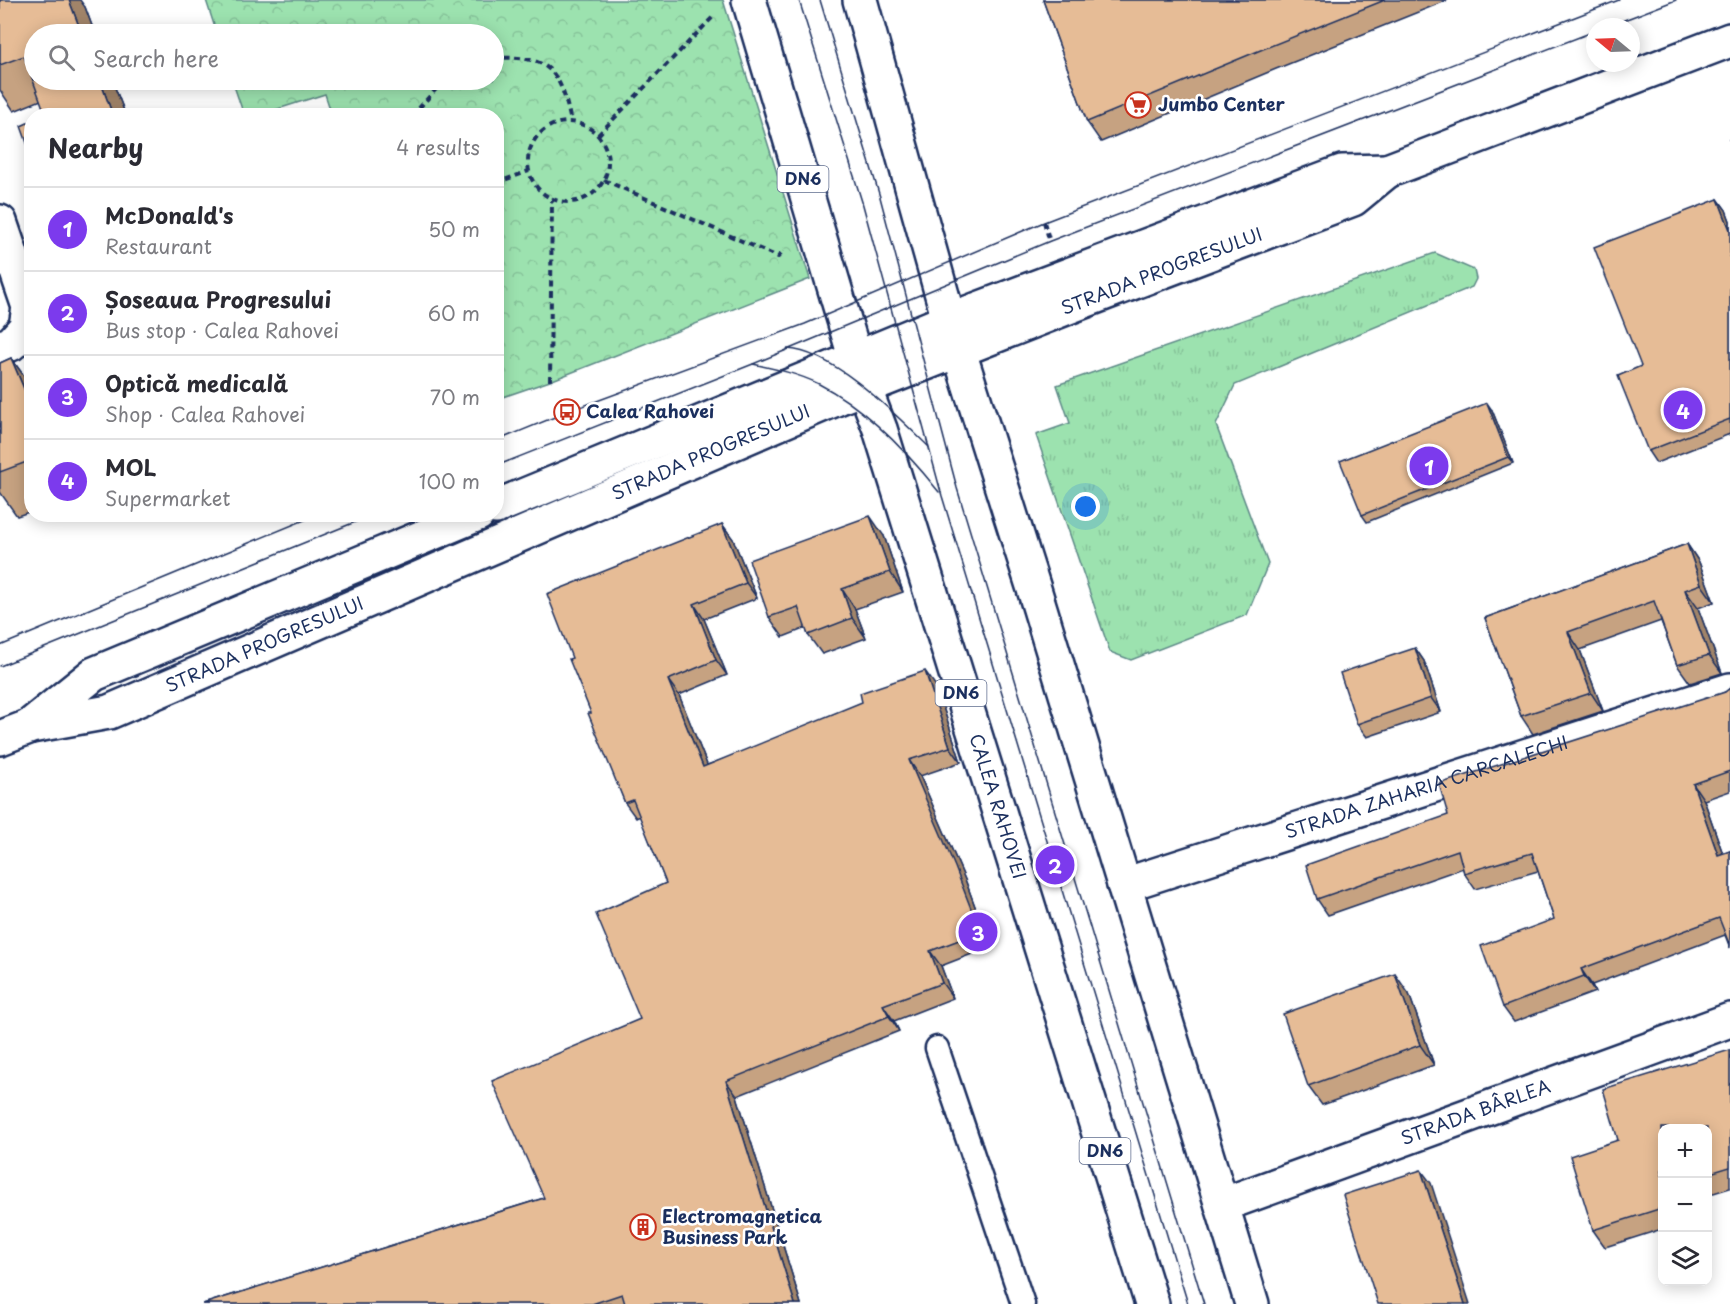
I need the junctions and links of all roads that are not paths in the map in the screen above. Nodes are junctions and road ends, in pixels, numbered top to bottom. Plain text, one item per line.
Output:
1 (750, 0) edge
2 (860, 0) edge
3 (1730, 40) edge
4 (0, 222) edge
5 (24, 292) edge
6 (24, 329) edge
7 (953, 335) junction
8 (0, 347) edge
9 (860, 373) junction
10 (504, 504) edge
11 (459, 522) edge
12 (1730, 690) edge
13 (31, 726) junction
14 (0, 738) edge
15 (1124, 885) junction
16 (1730, 1020) edge
17 (937, 1048) dead end
18 (1222, 1205) junction
19 (1023, 1304) edge
20 (1152, 1304) edge
21 (1252, 1304) edge

1 - 9 main road, CALEA RAHOVEI / DN6
2 - 7 main road
3 - 7 main road, STRADA PROGRESULUI
4 - 5 main road
6 - 8 main road
7 - 9 main road, STRADA PROGRESULUI
7 - 15 main road
9 - 10 main road, STRADA PROGRESULUI
9 - 13 main road, STRADA PROGRESULUI
9 - 20 main road, CALEA RAHOVEI / DN6
11 - 13 main road, STRADA PROGRESULUI
12 - 15 main road, STRADA ZAHARIA CARCALECHI
13 - 14 main road, STRADA PROGRESULUI
15 - 18 main road
16 - 18 main road, STRADA BÂRLEA
17 - 19 lane
18 - 21 main road

